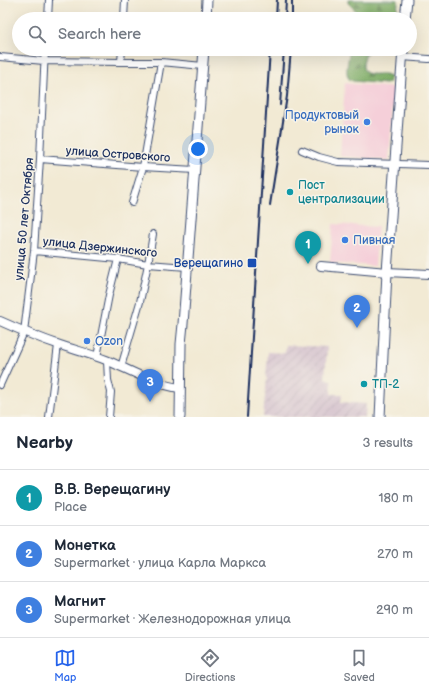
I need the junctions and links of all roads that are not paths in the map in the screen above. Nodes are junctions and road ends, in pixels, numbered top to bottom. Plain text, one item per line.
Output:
1 (49, 0) edge
2 (125, 0) edge
3 (207, 0) edge
4 (407, 0) edge
5 (48, 12) edge
6 (124, 12) edge
7 (206, 12) edge
8 (406, 12) edge
9 (44, 56) edge
10 (121, 56) edge
11 (204, 56) edge
12 (403, 56) edge
13 (416, 56) edge
14 (0, 57) edge
15 (429, 59) edge
16 (44, 61) junction
17 (121, 62) junction
18 (161, 62) junction
19 (203, 66) junction
20 (302, 150) dead end
21 (40, 159) junction
22 (395, 164) junction
23 (429, 165) edge
24 (143, 167) junction
25 (195, 170) junction
26 (132, 203) dead end
27 (154, 234) dead end
28 (34, 251) junction
29 (118, 259) junction
30 (148, 264) junction
31 (321, 266) dead end
32 (187, 267) junction
33 (387, 272) junction
34 (429, 274) edge
35 (0, 321) edge
36 (24, 332) junction
37 (58, 345) junction
38 (97, 357) junction
39 (107, 360) junction
40 (121, 367) junction
41 (0, 385) edge
42 (180, 388) junction
43 (49, 417) edge
44 (109, 417) edge
45 (180, 417) edge
46 (380, 417) edge

1 - 5 street
2 - 6 street
3 - 7 main road
4 - 8 main road
9 - 16 street, улица 50 лет Октября
10 - 17 street
11 - 19 main road
12 - 22 main road
13 - 15 street
14 - 16 street
16 - 17 street
16 - 21 street, улица 50 лет Октября
17 - 18 street
18 - 19 street
18 - 24 street
19 - 25 main road
20 - 22 street
21 - 24 street, улица Островского
21 - 28 street, улица 50 лет Октября
22 - 23 street
22 - 33 main road
24 - 25 street, улица Островского
24 - 26 street
25 - 32 main road
27 - 30 street
28 - 29 street, улица Дзержинского
28 - 36 street, улица 50 лет Октября
29 - 30 street, улица Дзержинского
29 - 38 street
30 - 32 street, улица Дзержинского
30 - 40 street
31 - 33 street
32 - 42 main road
33 - 34 street
33 - 46 main road
35 - 36 street
36 - 37 street
36 - 41 street, улица 50 лет Октября
37 - 38 street
37 - 43 street
38 - 39 street
39 - 40 street
39 - 44 street
40 - 42 street
42 - 45 main road

